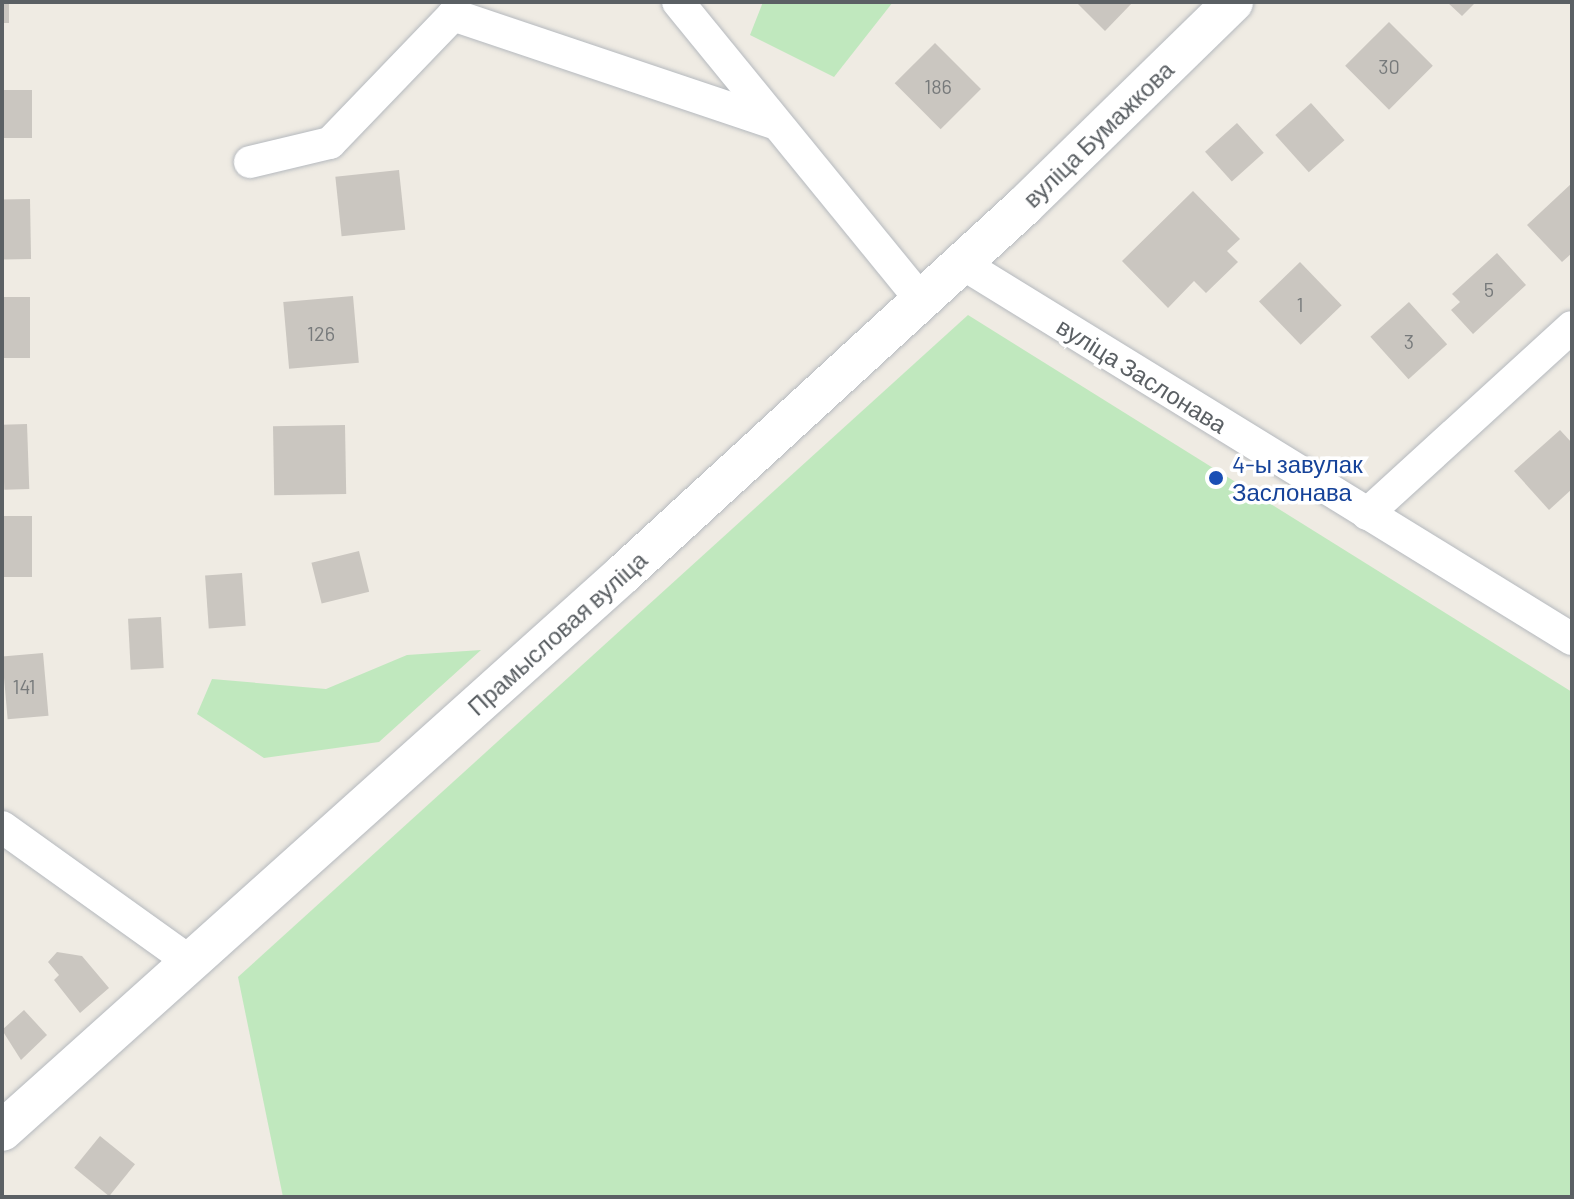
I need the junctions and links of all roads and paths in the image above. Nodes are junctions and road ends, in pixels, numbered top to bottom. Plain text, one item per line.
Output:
1 (678, 2) edge
2 (1233, 2) edge
3 (776, 124) junction
4 (250, 162) dead end
5 (958, 261) junction
6 (920, 299) junction
7 (1572, 327) edge
8 (1367, 514) junction
9 (1572, 639) edge
10 (2, 827) edge
11 (192, 963) junction
12 (2, 1131) edge

1 - 3 street
2 - 5 street, вуліца Бумажкова
3 - 4 street
3 - 6 street
5 - 6 street, Прамысловая вуліца
5 - 8 street, вуліца Заслонава
6 - 11 street, Прамысловая вуліца
7 - 8 street
8 - 9 street, вуліца Заслонава
10 - 11 street
11 - 12 street, Прамысловая вуліца

